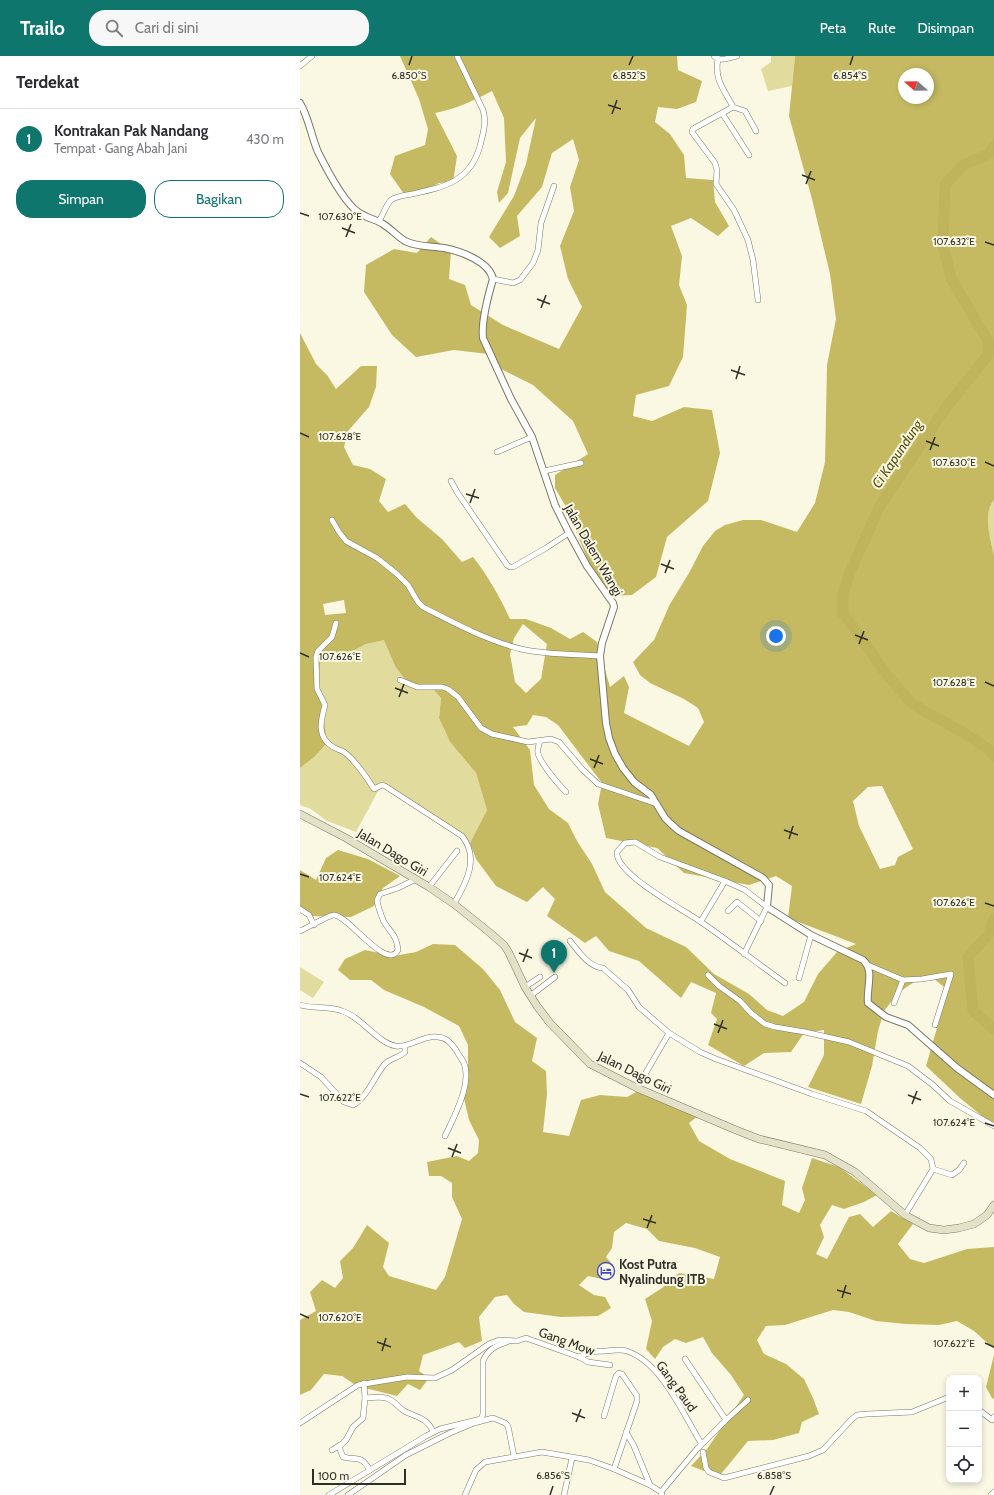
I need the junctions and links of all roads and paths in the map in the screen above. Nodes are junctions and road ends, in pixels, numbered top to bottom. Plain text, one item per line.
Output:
1 (312, 56) edge
2 (457, 56) edge
3 (737, 56) edge
4 (726, 57) edge
5 (716, 58) edge
6 (300, 66) edge
7 (300, 103) edge
8 (733, 107) junction
9 (722, 113) junction
10 (756, 131) dead end
11 (749, 155) dead end
12 (554, 186) dead end
13 (379, 221) junction
14 (493, 279) junction
15 (758, 300) dead end
16 (532, 437) junction
17 (497, 452) dead end
18 (581, 463) dead end
19 (544, 471) junction
20 (452, 481) dead end
21 (332, 520) dead end
22 (569, 533) junction
23 (336, 623) dead end
24 (600, 656) junction
25 (400, 680) dead end
26 (540, 741) junction
27 (566, 792) dead end
28 (657, 804) junction
29 (300, 814) edge
30 (457, 851) dead end
31 (416, 879) junction
32 (725, 881) junction
33 (429, 887) junction
34 (454, 904) junction
35 (767, 907) junction
36 (300, 909) edge
37 (728, 911) dead end
38 (761, 921) junction
39 (701, 922) junction
40 (314, 925) junction
41 (300, 931) edge
42 (811, 935) junction
43 (570, 942) dead end
44 (744, 954) junction
45 (868, 965) junction
46 (708, 975) dead end
47 (540, 977) dead end
48 (555, 977) dead end
49 (799, 978) dead end
50 (903, 980) junction
51 (785, 983) dead end
52 (525, 987) junction
53 (530, 996) junction
54 (894, 1004) dead end
55 (300, 1006) edge
56 (935, 1025) dead end
57 (669, 1033) junction
58 (405, 1046) junction
59 (300, 1063) edge
60 (638, 1088) junction
61 (994, 1095) edge
62 (994, 1126) edge
63 (445, 1136) dead end
64 (964, 1163) dead end
65 (933, 1169) junction
66 (994, 1205) edge
67 (905, 1215) junction
68 (514, 1340) junction
69 (579, 1357) junction
70 (685, 1359) dead end
71 (610, 1366) dead end
72 (364, 1384) junction
73 (364, 1398) junction
74 (946, 1398) edge
75 (748, 1400) dead end
76 (980, 1411) edge
77 (604, 1416) dead end
78 (994, 1417) edge
79 (726, 1420) junction
80 (300, 1424) edge
81 (434, 1432) junction
82 (626, 1432) junction
83 (340, 1445) junction
84 (700, 1446) junction
85 (332, 1450) dead end
86 (703, 1452) dead end
87 (514, 1456) junction
88 (572, 1458) junction
89 (614, 1469) junction
90 (370, 1470) junction
91 (650, 1485) junction
92 (994, 1492) edge
93 (661, 1494) edge
94 (329, 1495) edge
95 (348, 1495) edge
96 (465, 1495) edge
97 (564, 1495) edge
98 (991, 1495) edge

1 - 6 street
2 - 13 street
3 - 4 street
4 - 5 street
5 - 8 street
7 - 13 street
8 - 9 street
8 - 10 street
9 - 11 street
9 - 15 street
12 - 14 street
13 - 14 street
14 - 16 street, Jalan Dalem Wangi
16 - 17 street
16 - 19 street, Jalan Dalem Wangi
18 - 19 street
19 - 22 street, Jalan Dalem Wangi
20 - 22 street
21 - 24 street
22 - 24 street, Jalan Dalem Wangi
23 - 34 street
24 - 28 street, Jalan Dalem Wangi
25 - 26 street
26 - 27 street
26 - 28 street
28 - 35 street, Jalan Dalem Wangi
29 - 31 main road, Jalan Dago Giri
30 - 33 street
31 - 33 main road, Jalan Dago Giri
31 - 40 street
32 - 35 street
32 - 39 street
32 - 39 street
33 - 34 main road, Jalan Dago Giri
34 - 52 main road, Jalan Dago Giri
35 - 38 street
35 - 42 street
36 - 40 street
37 - 38 street
38 - 44 street
39 - 44 street
40 - 41 street
42 - 45 street
42 - 49 street
43 - 57 street
44 - 51 street
45 - 50 street
45 - 61 street
46 - 62 street
47 - 52 street
48 - 53 street
50 - 54 street
50 - 56 street
52 - 53 main road, Jalan Dago Giri
53 - 60 main road, Jalan Dago Giri
55 - 58 street
57 - 60 street
57 - 65 street
58 - 59 street
58 - 63 street
60 - 67 main road, Jalan Dago Giri
64 - 65 street
65 - 67 street
66 - 67 main road, Jalan Dago Giri
68 - 69 street, Gang Mow
68 - 72 street
68 - 81 street
69 - 71 street, Gang Mow
69 - 84 street, Gang Paud
70 - 79 street
72 - 73 street
72 - 80 street
73 - 81 street
73 - 83 street
74 - 86 street
75 - 79 street
76 - 78 street
77 - 82 street
79 - 84 street
81 - 90 street
82 - 89 street
82 - 91 street
83 - 85 street
83 - 90 street
84 - 93 street
87 - 88 street
87 - 95 street
87 - 96 street
88 - 89 street
88 - 97 street
89 - 91 street
90 - 94 street
91 - 93 street
92 - 98 street

